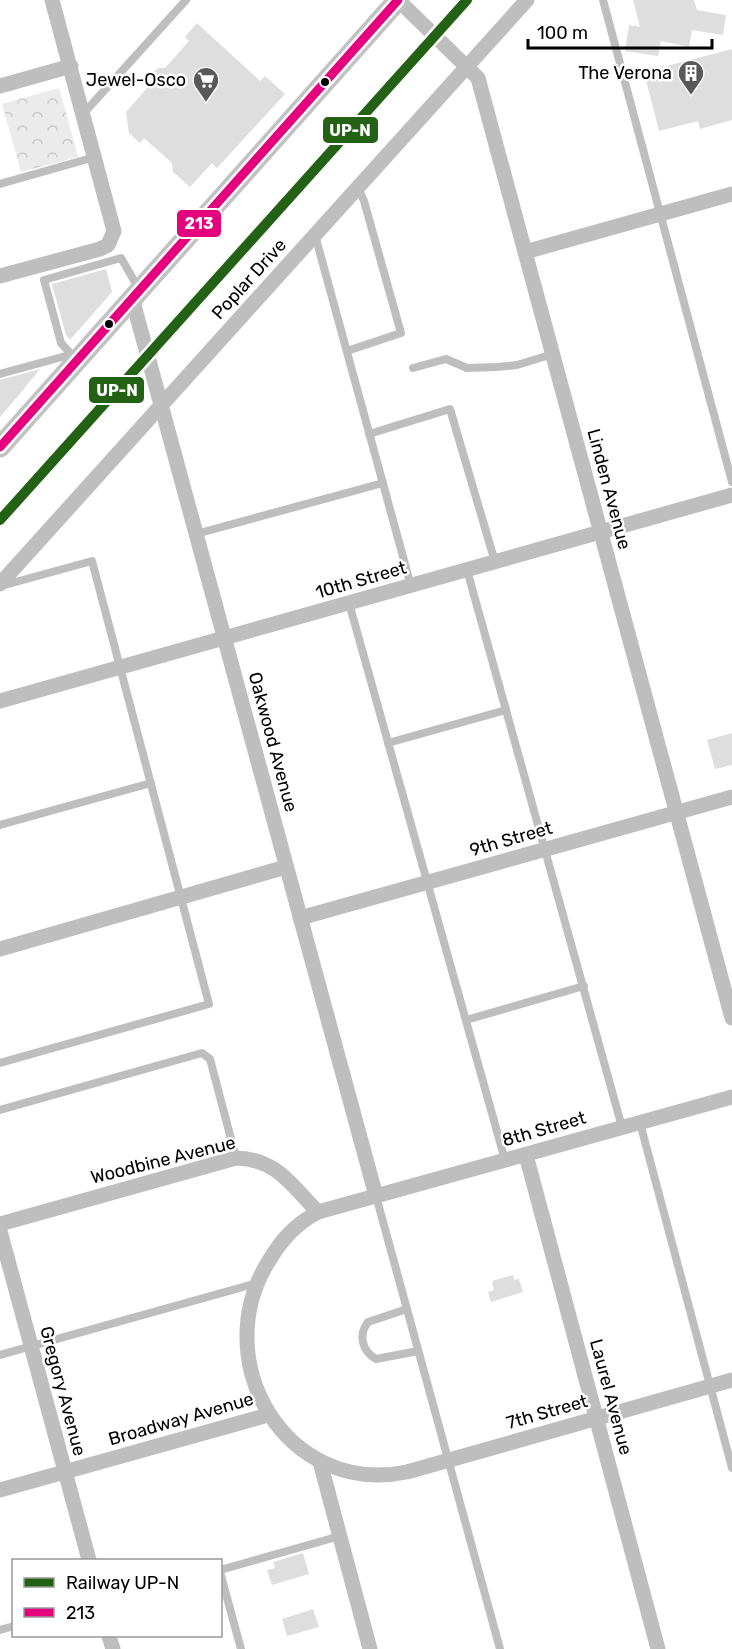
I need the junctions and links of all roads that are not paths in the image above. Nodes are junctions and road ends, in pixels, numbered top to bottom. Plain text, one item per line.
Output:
1 (52, 0) edge
2 (186, 0) edge
3 (398, 0) edge
4 (527, 0) edge
5 (603, 0) edge
6 (70, 66) junction
7 (467, 66) junction
8 (0, 86) edge
9 (83, 114) junction
10 (95, 157) junction
11 (0, 184) edge
12 (358, 187) junction
13 (732, 194) edge
14 (660, 214) junction
15 (315, 236) junction
16 (525, 252) junction
17 (0, 276) edge
18 (136, 294) junction
19 (346, 351) junction
20 (553, 354) junction
21 (76, 355) junction
22 (413, 368) dead end
23 (0, 374) edge
24 (161, 405) junction
25 (369, 434) junction
26 (1, 442) edge
27 (732, 482) edge
28 (383, 483) junction
29 (732, 495) edge
30 (600, 531) junction
31 (196, 534) junction
32 (495, 562) junction
33 (467, 570) junction
34 (0, 585) edge
35 (411, 586) junction
36 (349, 603) junction
37 (224, 638) junction
38 (120, 668) junction
39 (0, 701) edge
40 (506, 710) junction
41 (388, 743) junction
42 (151, 783) junction
43 (732, 797) edge
44 (676, 812) junction
45 (0, 825) edge
46 (546, 850) junction
47 (286, 867) junction
48 (427, 883) junction
49 (181, 897) junction
50 (300, 918) junction
51 (0, 949) edge
52 (584, 986) junction
53 (732, 1018) edge
54 (466, 1020) junction
55 (0, 1063) edge
56 (732, 1097) edge
57 (0, 1110) edge
58 (640, 1123) junction
59 (622, 1128) junction
60 (526, 1155) junction
61 (236, 1158) junction
62 (505, 1160) junction
63 (372, 1198) junction
64 (318, 1212) junction
65 (0, 1224) edge
66 (0, 1231) edge
67 (257, 1283) junction
68 (406, 1309) junction
69 (31, 1346) junction
70 (418, 1351) junction
71 (0, 1355) edge
72 (732, 1380) edge
73 (710, 1387) junction
74 (268, 1415) junction
75 (597, 1419) junction
76 (448, 1460) junction
77 (320, 1462) junction
78 (732, 1468) edge
79 (65, 1472) junction
80 (0, 1490) edge
81 (340, 1536) junction
82 (89, 1559) edge
83 (222, 1570) edge
84 (222, 1578) edge
85 (241, 1649) edge
86 (370, 1649) edge
87 (500, 1649) edge
88 (658, 1649) edge

1 - 6 street
2 - 9 lane
3 - 7 street, Linden Avenue
3 - 18 main road
4 - 7 street, Poplar Drive
5 - 14 lane
6 - 8 street
6 - 9 street
7 - 12 street, Poplar Drive
7 - 16 street, Linden Avenue
9 - 10 street
10 - 11 lane
10 - 17 street
12 - 15 street, Poplar Drive
12 - 19 lane
13 - 14 street
14 - 16 street
14 - 27 lane
15 - 19 lane
15 - 24 street, Poplar Drive
16 - 20 street, Linden Avenue
18 - 21 main road
18 - 21 lane
18 - 24 street, Oakwood Avenue
19 - 25 lane
20 - 22 lane
20 - 30 street, Linden Avenue
21 - 23 lane
21 - 26 main road
24 - 31 street, Oakwood Avenue
24 - 34 street, Poplar Drive
25 - 28 lane
25 - 32 lane
28 - 31 lane
28 - 35 lane
29 - 30 street, 10th Street
30 - 32 street, 10th Street
30 - 44 street, Linden Avenue
31 - 37 street, Oakwood Avenue
32 - 33 street, 10th Street
33 - 35 street, 10th Street
33 - 40 lane
34 - 38 lane
35 - 36 street, 10th Street
36 - 37 street, 10th Street
36 - 41 lane
37 - 38 street, 10th Street
37 - 47 street, Oakwood Avenue
38 - 39 street, 10th Street
38 - 42 lane
40 - 41 lane
40 - 46 lane
41 - 48 lane
42 - 45 lane
42 - 49 lane
43 - 44 street, 9th Street
44 - 46 street, 9th Street
44 - 53 street, Linden Avenue
46 - 48 street, 9th Street
46 - 52 lane
47 - 49 street
47 - 50 street, Oakwood Avenue
48 - 50 street, 9th Street
48 - 54 lane
49 - 51 street
49 - 55 lane
50 - 63 street, Oakwood Avenue
52 - 54 lane
52 - 59 lane
54 - 62 lane
56 - 58 street, 8th Street
57 - 61 lane
58 - 59 street, 8th Street
58 - 73 lane
59 - 60 street, 8th Street
60 - 62 street, 8th Street
60 - 75 street, Laurel Avenue
61 - 64 street, Woodbine Avenue
61 - 65 street, Woodbine Avenue
62 - 63 street, 8th Street
63 - 64 street, 8th Street
63 - 68 lane
64 - 67 street, 8th Street
66 - 69 street, Gregory Avenue
67 - 69 lane
67 - 74 street, 8th Street
68 - 70 lane
68 - 70 lane
69 - 71 lane
69 - 79 street, Gregory Avenue
70 - 76 lane
72 - 73 street, 7th Street
73 - 75 street, 7th Street
73 - 78 lane
74 - 77 street, 7th Street
74 - 79 street, Broadway Avenue
75 - 76 street, 7th Street
75 - 88 street, Laurel Avenue
76 - 77 street, 7th Street
76 - 87 lane
77 - 81 street
79 - 80 street, Broadway Avenue
79 - 82 street, Gregory Avenue
81 - 83 lane
81 - 86 street
84 - 85 lane

